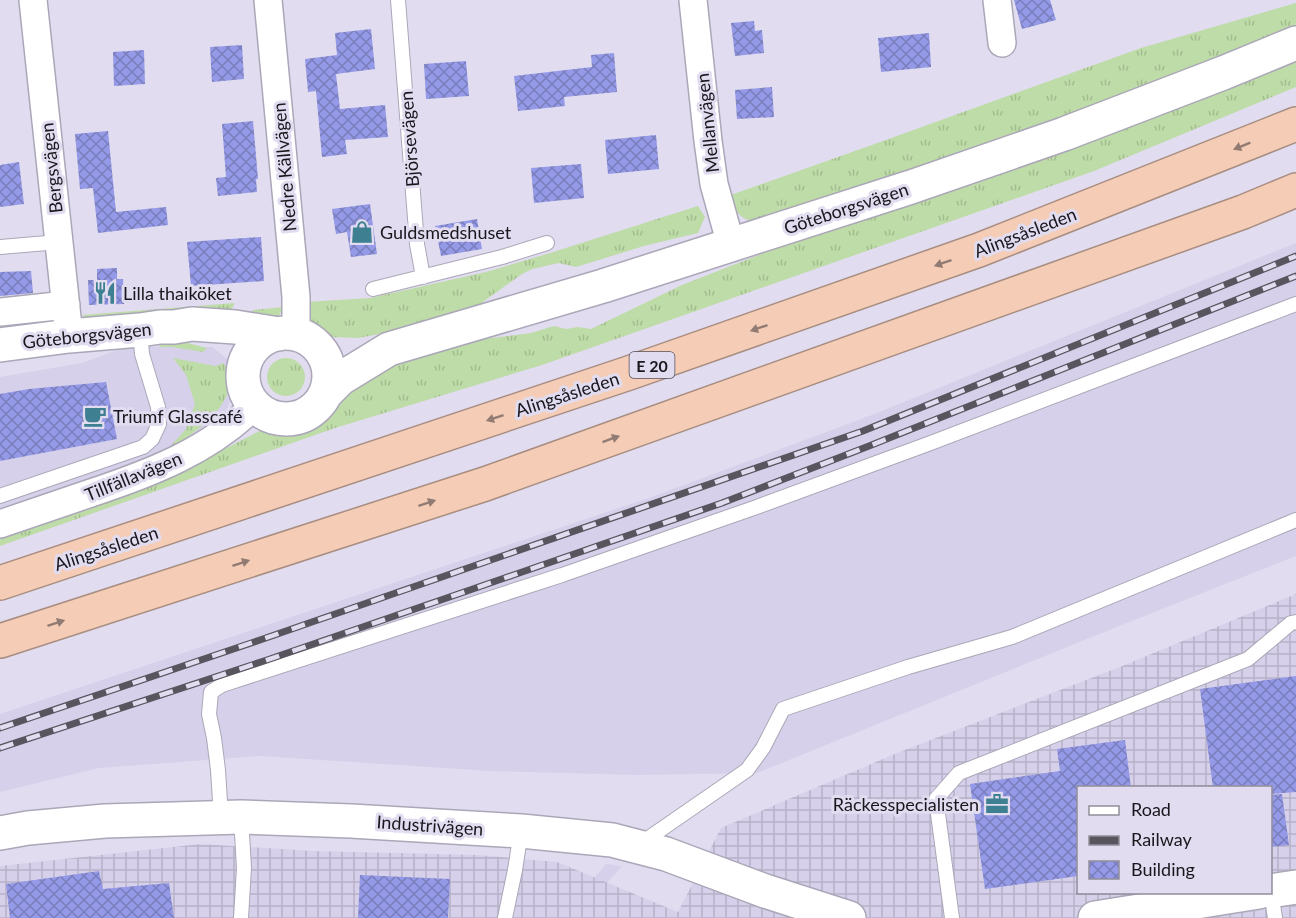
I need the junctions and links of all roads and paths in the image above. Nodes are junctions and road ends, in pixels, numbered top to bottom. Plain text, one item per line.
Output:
1 (33, 0) edge
2 (268, 0) edge
3 (398, 0) edge
4 (693, 0) edge
5 (997, 0) edge
6 (1002, 43) dead end
7 (1296, 43) edge
8 (1296, 124) edge
9 (1296, 189) edge
10 (59, 242) junction
11 (548, 243) dead end
12 (731, 245) junction
13 (0, 247) edge
14 (423, 277) junction
15 (374, 289) dead end
16 (1296, 304) edge
17 (0, 312) edge
18 (68, 321) junction
19 (174, 327) junction
20 (140, 330) junction
21 (296, 337) junction
22 (0, 345) edge
23 (389, 349) junction
24 (243, 375) junction
25 (326, 393) junction
26 (255, 405) junction
27 (0, 496) edge
28 (1296, 520) edge
29 (0, 524) edge
30 (0, 583) edge
31 (1296, 622) edge
32 (0, 640) edge
33 (231, 817) junction
34 (521, 831) junction
35 (0, 833) edge
36 (636, 847) junction
37 (1296, 887) edge
38 (1272, 891) edge
39 (1246, 894) edge
40 (1271, 894) edge
41 (241, 918) edge
42 (505, 918) edge
43 (849, 918) edge
44 (952, 918) edge
45 (1095, 918) edge
46 (1275, 918) edge

1 - 10 street, Bergsvägen
2 - 21 street, Nedre Källvägen
3 - 14 lane, Björsevägen
4 - 12 street, Mellanvägen
5 - 6 street
7 - 12 street, Göteborgsvägen
8 -> 30 highway, Alingsåsleden / E 20
32 -> 9 highway
10 - 13 lane
10 - 18 street, Bergsvägen
11 - 14 lane
12 - 23 street, Göteborgsvägen
14 - 15 lane
16 - 33 lane
17 - 18 street, Göteborgsvägen
18 - 20 street, Göteborgsvägen
18 - 22 street, Göteborgsvägen
19 - 20 street, Göteborgsvägen
19 - 21 street, Göteborgsvägen
19 - 24 street, Göteborgsvägen
20 - 27 lane
21 - 23 street, Göteborgsvägen
21 - 24 street
21 - 25 street
23 - 25 street, Göteborgsvägen
24 - 26 street
25 - 26 street
26 - 29 street, Tillfällavägen
28 - 36 lane
31 - 44 lane
33 - 34 street, Industrivägen
33 - 35 street, Industrivägen
33 - 41 lane
34 - 36 street, Industrivägen
34 - 42 lane
36 - 43 street, Industrivägen
37 - 38 street
39 - 45 street
40 - 46 lane

